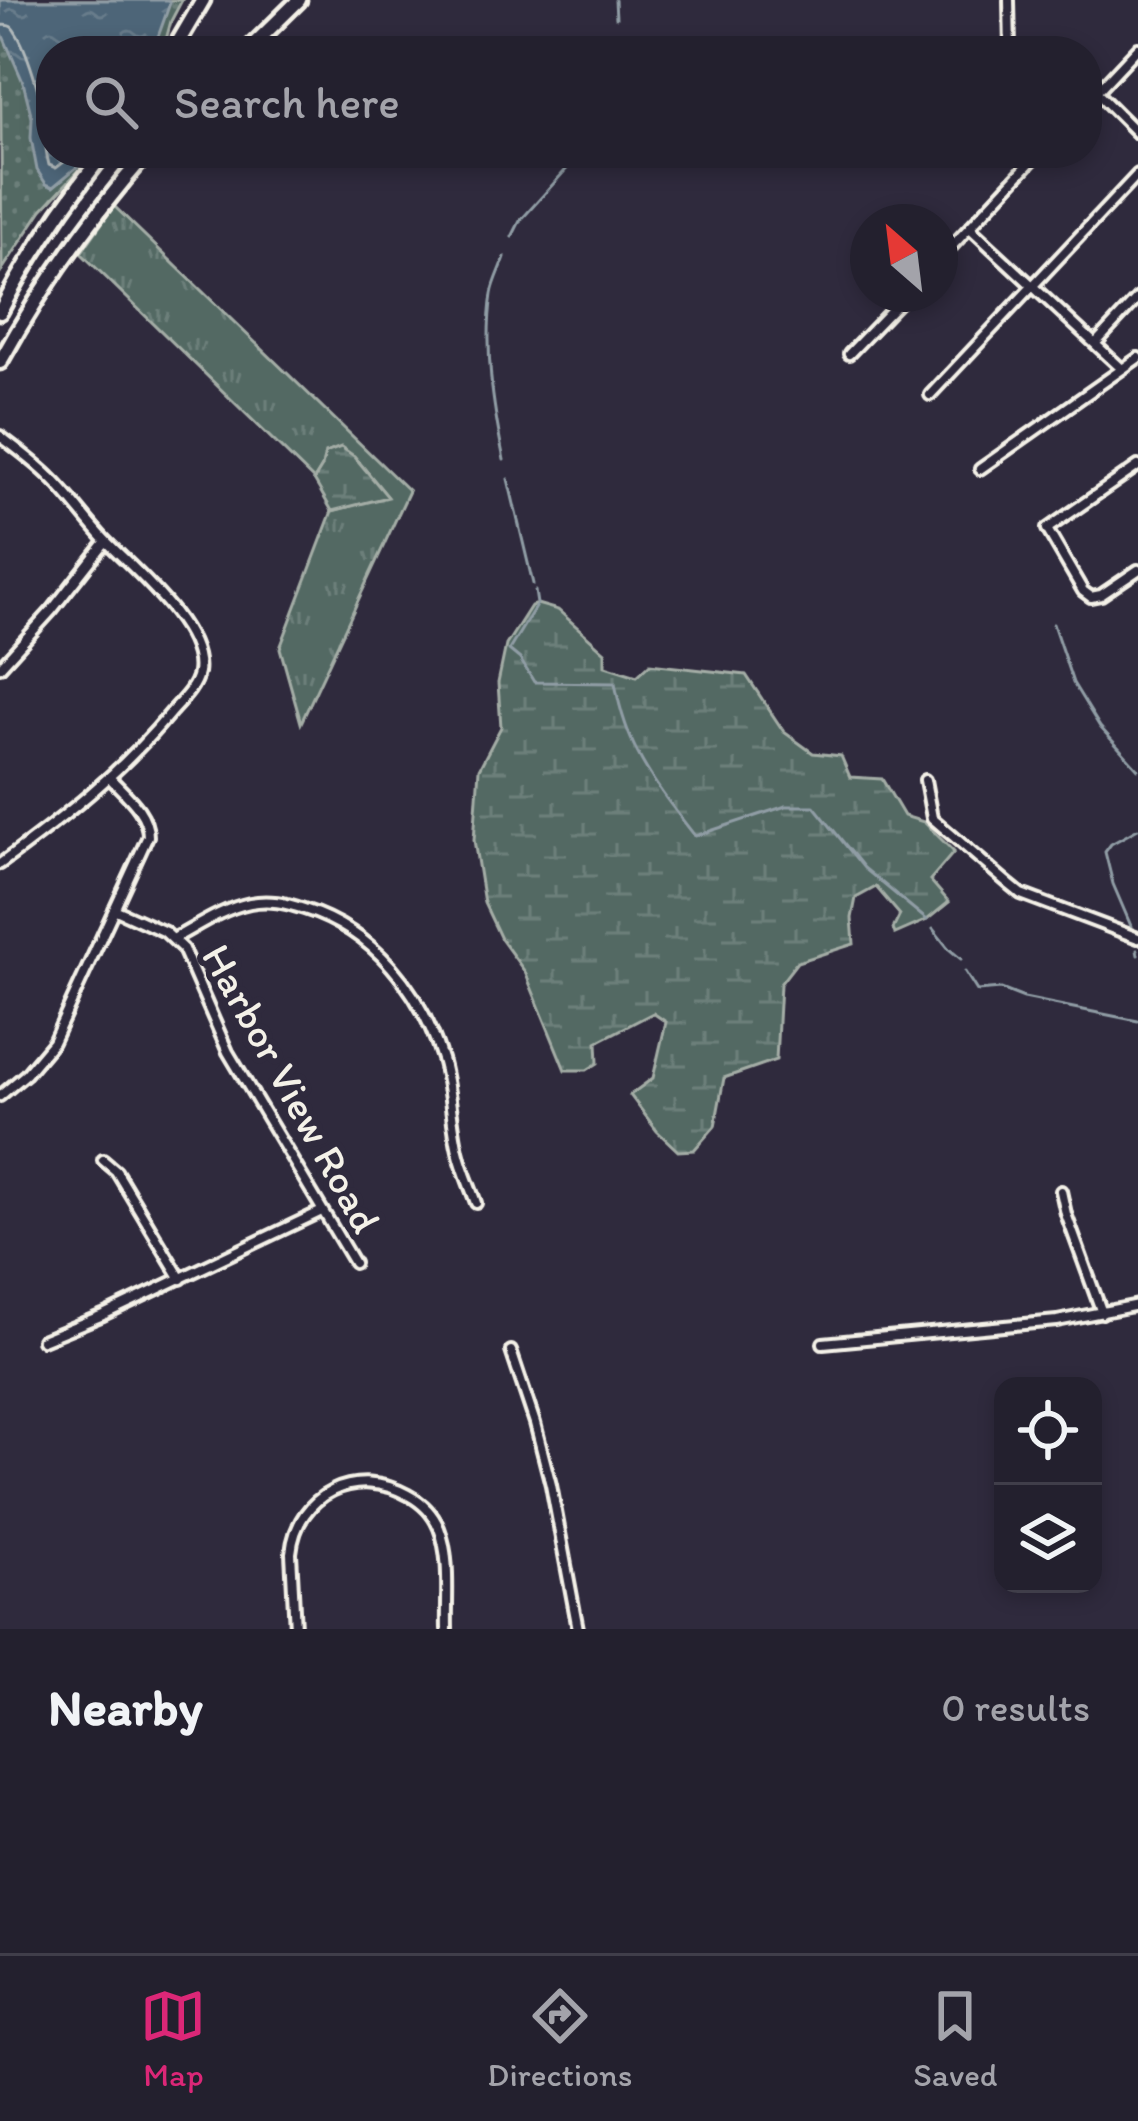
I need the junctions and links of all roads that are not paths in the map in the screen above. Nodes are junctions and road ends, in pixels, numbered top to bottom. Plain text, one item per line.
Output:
1 (203, 0) edge
2 (1009, 0) edge
3 (289, 3) edge
4 (182, 36) edge
5 (260, 36) edge
6 (1010, 36) edge
7 (1138, 48) edge
8 (1102, 87) edge
9 (1102, 99) edge
10 (1138, 134) edge
11 (93, 168) edge
12 (134, 168) edge
13 (1026, 168) edge
14 (1138, 173) edge
15 (970, 228) junction
16 (958, 240) edge
17 (1031, 286) junction
18 (1138, 298) edge
19 (0, 312) edge
20 (890, 312) edge
21 (1095, 344) junction
22 (849, 354) dead end
23 (1138, 358) edge
24 (0, 362) edge
25 (1122, 369) junction
26 (930, 395) dead end
27 (0, 436) edge
28 (1138, 466) edge
29 (980, 469) dead end
30 (106, 541) junction
31 (1138, 570) edge
32 (0, 668) edge
33 (111, 779) junction
34 (925, 780) dead end
35 (0, 864) edge
36 (114, 909) junction
37 (175, 938) junction
38 (1138, 938) edge
39 (0, 1096) edge
40 (103, 1160) dead end
41 (1061, 1191) dead end
42 (476, 1203) dead end
43 (322, 1211) junction
44 (354, 1263) dead end
45 (181, 1279) junction
46 (1138, 1305) edge
47 (1102, 1313) junction
48 (42, 1340) dead end
49 (823, 1343) dead end
50 (511, 1351) dead end
51 (295, 1629) edge
52 (448, 1629) edge
53 (578, 1629) edge

1 - 4 highway
2 - 6 street
3 - 5 highway
7 - 8 street
9 - 10 street
11 - 19 highway
12 - 24 highway
13 - 15 street
14 - 17 street
15 - 16 street
15 - 17 street
17 - 21 street
17 - 26 street
18 - 21 street
20 - 22 street
21 - 25 street
23 - 25 street
25 - 29 street
27 - 30 street
28 - 31 street
30 - 32 street
30 - 33 street
33 - 35 street
33 - 36 street
34 - 38 street
36 - 37 street, Harbor View Road
36 - 39 street
37 - 42 street
37 - 43 street, Harbor View Road
40 - 45 street
41 - 47 street
43 - 44 street, Harbor View Road
43 - 45 street
45 - 48 street
46 - 47 street
47 - 49 street
50 - 53 street
51 - 52 street

